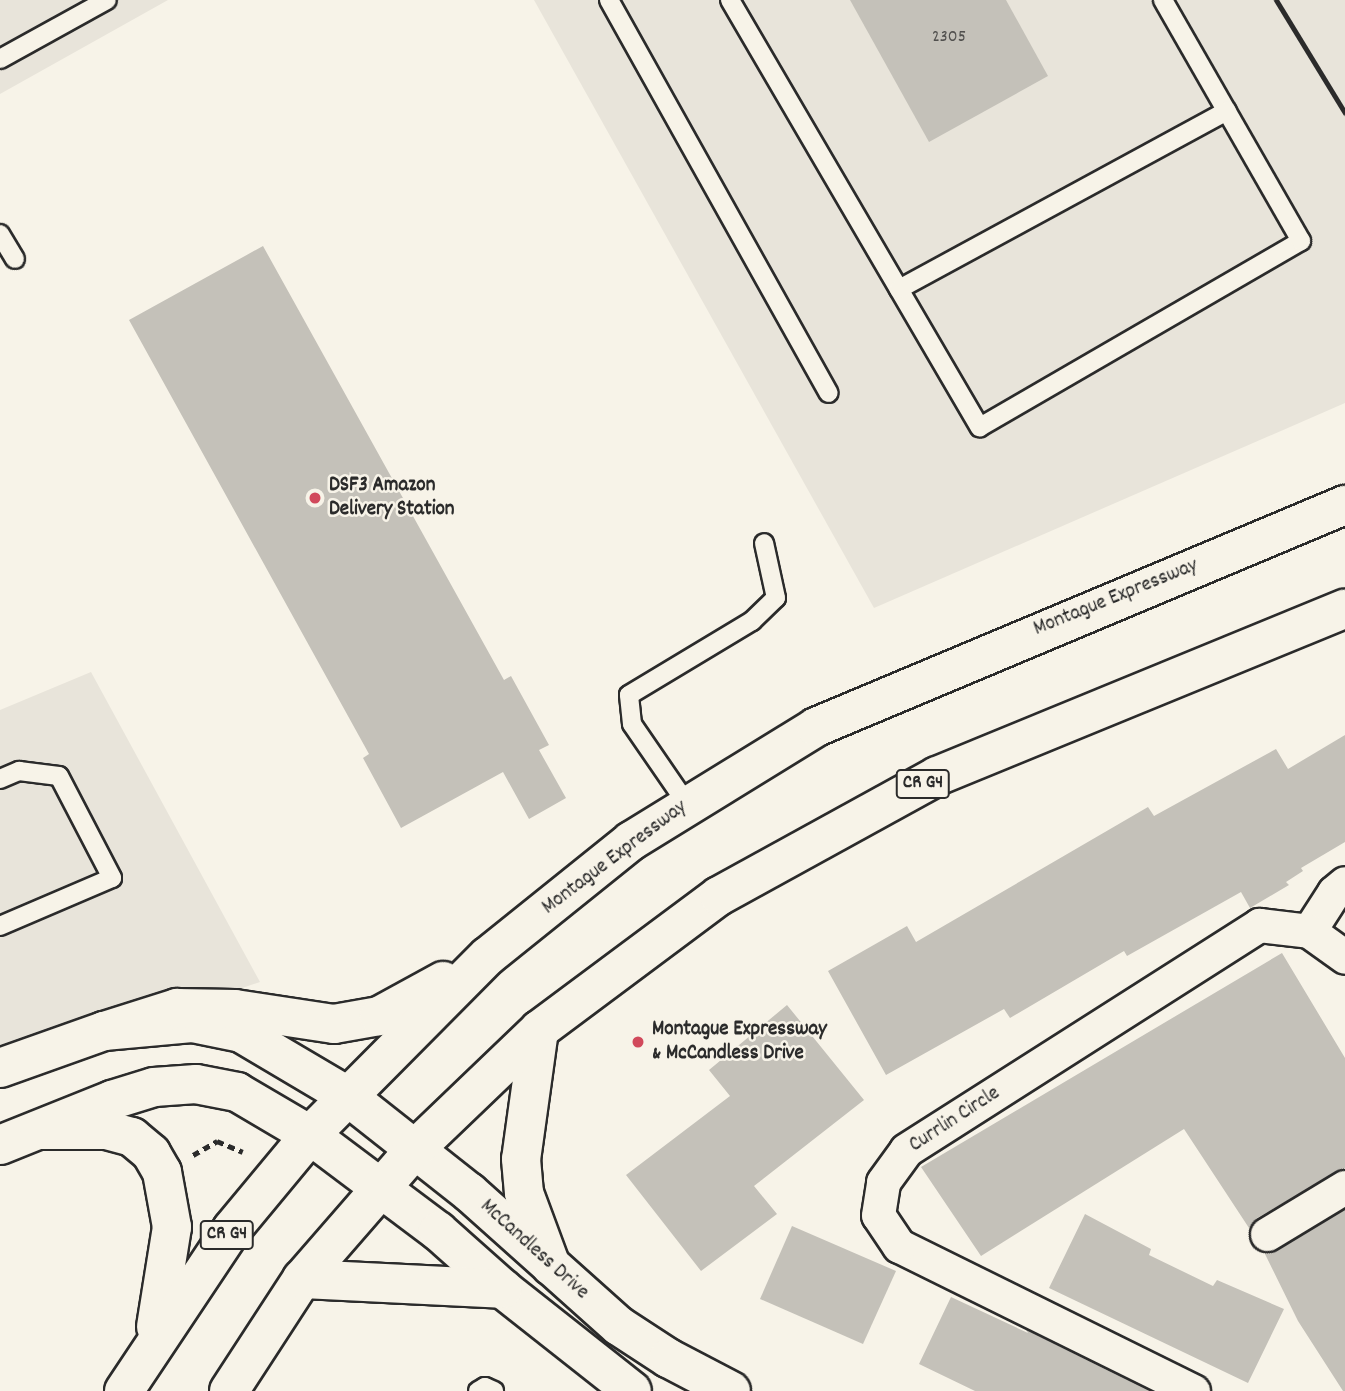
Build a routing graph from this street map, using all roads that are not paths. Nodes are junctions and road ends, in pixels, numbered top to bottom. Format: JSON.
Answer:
{"nodes":[{"id":1,"x":107,"y":0,"type":"edge"},
{"id":2,"x":609,"y":0,"type":"edge"},
{"id":3,"x":730,"y":0,"type":"edge"},
{"id":4,"x":1163,"y":0,"type":"edge"},
{"id":5,"x":0,"y":59,"type":"edge"},
{"id":6,"x":1227,"y":111,"type":"junction"},
{"id":7,"x":0,"y":234,"type":"edge"},
{"id":8,"x":15,"y":259,"type":"dead end"},
{"id":9,"x":900,"y":289,"type":"junction"},
{"id":10,"x":829,"y":393,"type":"dead end"},
{"id":11,"x":1345,"y":505,"type":"edge"},
{"id":12,"x":764,"y":543,"type":"dead end"},
{"id":13,"x":1345,"y":610,"type":"edge"},
{"id":14,"x":0,"y":779,"type":"edge"},
{"id":15,"x":687,"y":804,"type":"junction"},
{"id":16,"x":1345,"y":883,"type":"edge"},
{"id":17,"x":0,"y":926,"type":"edge"},
{"id":18,"x":1308,"y":931,"type":"junction"},
{"id":19,"x":488,"y":956,"type":"junction"},
{"id":20,"x":1345,"y":957,"type":"edge"},
{"id":21,"x":539,"y":1030,"type":"junction"},
{"id":22,"x":104,"y":1031,"type":"junction"},
{"id":23,"x":0,"y":1068,"type":"edge"},
{"id":24,"x":346,"y":1096,"type":"junction"},
{"id":25,"x":39,"y":1130,"type":"junction"},
{"id":26,"x":310,"y":1135,"type":"junction"},
{"id":27,"x":0,"y":1145,"type":"edge"},
{"id":28,"x":415,"y":1149,"type":"junction"},
{"id":29,"x":380,"y":1186,"type":"junction"},
{"id":30,"x":1345,"y":1187,"type":"edge"},
{"id":31,"x":1267,"y":1234,"type":"dead end"},
{"id":32,"x":551,"y":1266,"type":"junction"},
{"id":33,"x":302,"y":1279,"type":"junction"},
{"id":34,"x":503,"y":1289,"type":"junction"},
{"id":35,"x":153,"y":1341,"type":"junction"},
{"id":36,"x":124,"y":1391,"type":"edge"},
{"id":37,"x":229,"y":1391,"type":"edge"},
{"id":38,"x":478,"y":1391,"type":"edge"},
{"id":39,"x":494,"y":1391,"type":"edge"},
{"id":40,"x":632,"y":1391,"type":"edge"},
{"id":41,"x":731,"y":1391,"type":"edge"},
{"id":42,"x":1193,"y":1391,"type":"edge"}],
"edges":[{"from":1,"to":5,"type":"lane"},
{"from":2,"to":10,"type":"lane"},
{"from":3,"to":9,"type":"lane"},
{"from":4,"to":6,"type":"lane"},
{"from":6,"to":9,"type":"lane"},
{"from":6,"to":9,"type":"lane"},
{"from":7,"to":8,"type":"lane"},
{"from":11,"to":15,"type":"main road","name":"Montague Expressway","number":"CR G4"},
{"from":12,"to":15,"type":"lane"},
{"from":13,"to":21,"type":"main road","number":"CR G4"},
{"from":14,"to":17,"type":"lane"},
{"from":15,"to":19,"type":"main road","name":"Montague Expressway","number":"CR G4"},
{"from":16,"to":18,"type":"street"},
{"from":18,"to":20,"type":"street"},
{"from":18,"to":42,"type":"street","name":"Currlin Circle"},
{"from":19,"to":22,"type":"main road"},
{"from":19,"to":24,"type":"main road","name":"Montague Expressway","number":"CR G4"},
{"from":21,"to":28,"type":"main road","number":"CR G4"},
{"from":21,"to":32,"type":"main road"},
{"from":22,"to":23,"type":"main road"},
{"from":22,"to":24,"type":"main road","name":"McCandless Drive"},
{"from":24,"to":26,"type":"main road","name":"Montague Expressway","number":"CR G4"},
{"from":24,"to":28,"type":"main road","name":"McCandless Drive"},
{"from":25,"to":26,"type":"main road"},
{"from":25,"to":27,"type":"main road"},
{"from":25,"to":35,"type":"main road"},
{"from":26,"to":29,"type":"main road"},
{"from":26,"to":35,"type":"main road","name":"Montague Expressway","number":"CR G4"},
{"from":28,"to":29,"type":"main road","number":"CR G4"},
{"from":28,"to":32,"type":"main road","name":"McCandless Drive"},
{"from":29,"to":33,"type":"main road","number":"CR G4"},
{"from":29,"to":34,"type":"main road"},
{"from":30,"to":31,"type":"street"},
{"from":32,"to":41,"type":"main road","name":"McCandless Drive"},
{"from":33,"to":34,"type":"main road"},
{"from":33,"to":37,"type":"main road","number":"CR G4"},
{"from":34,"to":40,"type":"main road"},
{"from":35,"to":36,"type":"main road","name":"Montague Expressway","number":"CR G4"},
{"from":38,"to":39,"type":"lane"}]}
